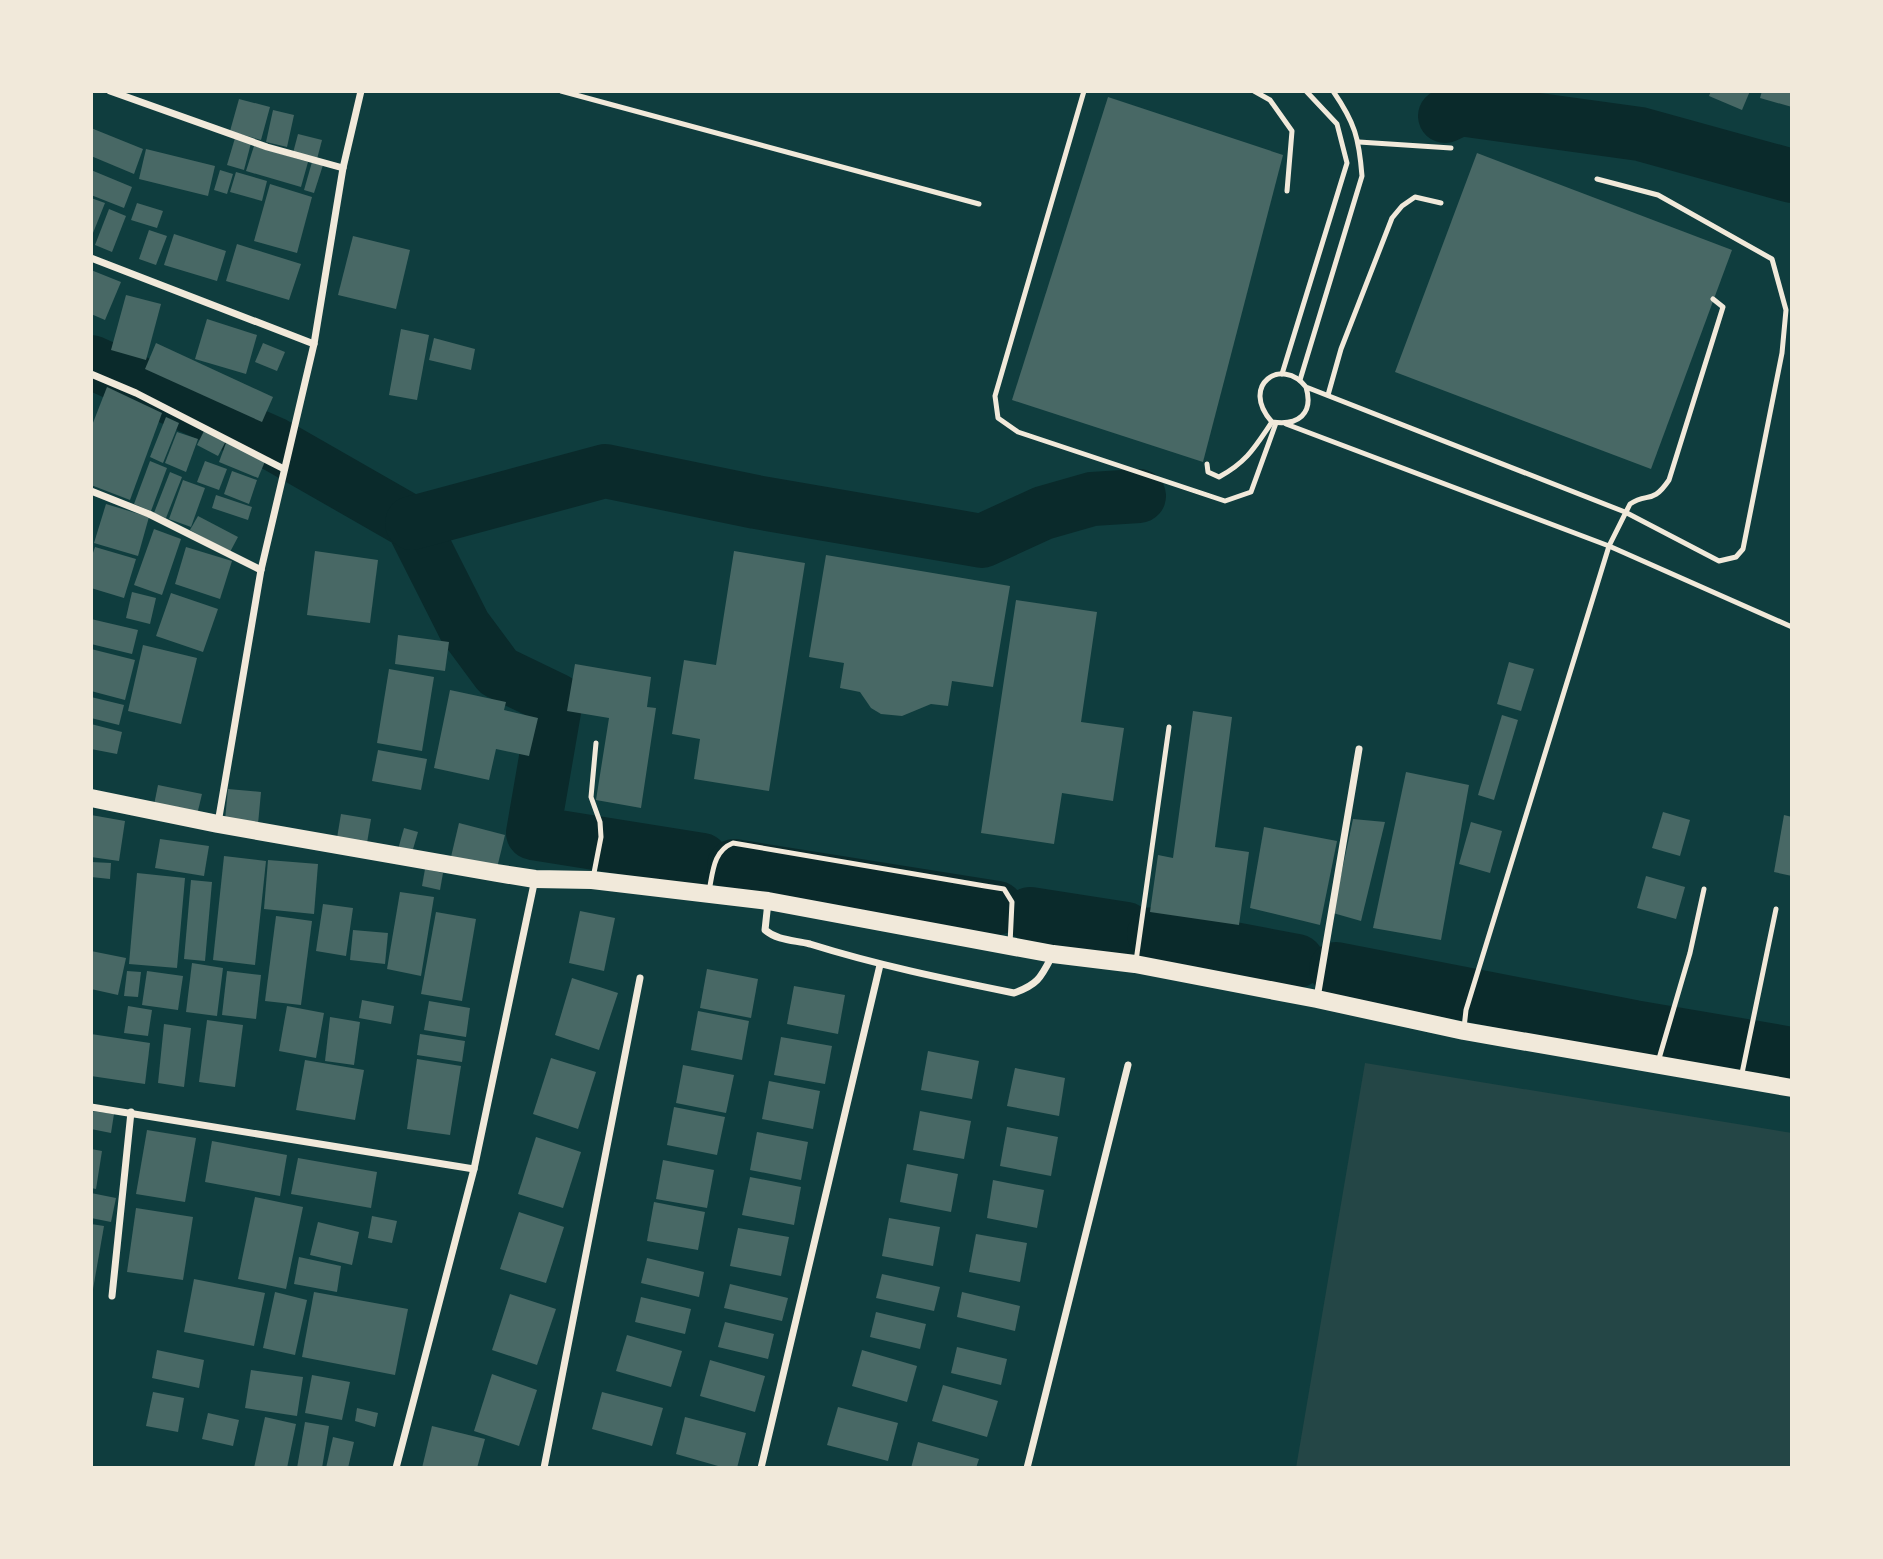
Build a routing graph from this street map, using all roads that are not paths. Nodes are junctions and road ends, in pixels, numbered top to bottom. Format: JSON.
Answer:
{"nodes":[{"id":1,"x":110,"y":91,"type":"edge"},
{"id":2,"x":361,"y":91,"type":"edge"},
{"id":3,"x":561,"y":91,"type":"edge"},
{"id":4,"x":1084,"y":91,"type":"edge"},
{"id":5,"x":1254,"y":91,"type":"edge"},
{"id":6,"x":1306,"y":91,"type":"edge"},
{"id":7,"x":1333,"y":91,"type":"edge"},
{"id":8,"x":1351,"y":121,"type":"junction"},
{"id":9,"x":1337,"y":124,"type":"junction"},
{"id":10,"x":1359,"y":142,"type":"junction"},
{"id":11,"x":1451,"y":148,"type":"dead end"},
{"id":12,"x":343,"y":168,"type":"junction"},
{"id":13,"x":1597,"y":178,"type":"dead end"},
{"id":14,"x":1287,"y":191,"type":"dead end"},
{"id":15,"x":1441,"y":203,"type":"dead end"},
{"id":16,"x":979,"y":204,"type":"dead end"},
{"id":17,"x":91,"y":258,"type":"edge"},
{"id":18,"x":1713,"y":299,"type":"dead end"},
{"id":19,"x":314,"y":344,"type":"junction"},
{"id":20,"x":91,"y":374,"type":"edge"},
{"id":21,"x":1282,"y":374,"type":"junction"},
{"id":22,"x":1300,"y":380,"type":"junction"},
{"id":23,"x":1306,"y":387,"type":"junction"},
{"id":24,"x":1328,"y":395,"type":"junction"},
{"id":25,"x":1274,"y":423,"type":"junction"},
{"id":26,"x":1286,"y":424,"type":"junction"},
{"id":27,"x":1208,"y":464,"type":"dead end"},
{"id":28,"x":284,"y":467,"type":"junction"},
{"id":29,"x":91,"y":491,"type":"edge"},
{"id":30,"x":1625,"y":512,"type":"junction"},
{"id":31,"x":1609,"y":546,"type":"junction"},
{"id":32,"x":261,"y":570,"type":"junction"},
{"id":33,"x":1792,"y":627,"type":"edge"},
{"id":34,"x":1169,"y":727,"type":"dead end"},
{"id":35,"x":596,"y":743,"type":"dead end"},
{"id":36,"x":1359,"y":749,"type":"dead end"},
{"id":37,"x":91,"y":798,"type":"edge"},
{"id":38,"x":218,"y":824,"type":"junction"},
{"id":39,"x":535,"y":879,"type":"junction"},
{"id":40,"x":592,"y":880,"type":"junction"},
{"id":41,"x":1704,"y":889,"type":"dead end"},
{"id":42,"x":708,"y":894,"type":"junction"},
{"id":43,"x":768,"y":901,"type":"junction"},
{"id":44,"x":1776,"y":909,"type":"dead end"},
{"id":45,"x":1010,"y":946,"type":"junction"},
{"id":46,"x":1053,"y":954,"type":"junction"},
{"id":47,"x":1135,"y":964,"type":"junction"},
{"id":48,"x":880,"y":965,"type":"junction"},
{"id":49,"x":640,"y":978,"type":"dead end"},
{"id":50,"x":1317,"y":999,"type":"junction"},
{"id":51,"x":1464,"y":1031,"type":"junction"},
{"id":52,"x":1657,"y":1064,"type":"junction"},
{"id":53,"x":1128,"y":1065,"type":"dead end"},
{"id":54,"x":1742,"y":1072,"type":"junction"},
{"id":55,"x":1792,"y":1088,"type":"edge"},
{"id":56,"x":91,"y":1107,"type":"edge"},
{"id":57,"x":131,"y":1112,"type":"junction"},
{"id":58,"x":474,"y":1170,"type":"junction"},
{"id":59,"x":112,"y":1296,"type":"dead end"},
{"id":60,"x":396,"y":1468,"type":"edge"},
{"id":61,"x":545,"y":1468,"type":"edge"},
{"id":62,"x":761,"y":1468,"type":"edge"},
{"id":63,"x":1027,"y":1468,"type":"edge"}],
"edges":[{"from":1,"to":12,"type":"street"},
{"from":2,"to":12,"type":"street"},
{"from":3,"to":16,"type":"lane"},
{"from":4,"to":25,"type":"lane"},
{"from":5,"to":14,"type":"lane"},
{"from":6,"to":9,"type":"lane"},
{"from":7,"to":8,"type":"lane"},
{"from":8,"to":9,"type":"lane"},
{"from":8,"to":10,"type":"lane"},
{"from":9,"to":21,"type":"lane"},
{"from":10,"to":11,"type":"lane"},
{"from":10,"to":22,"type":"lane"},
{"from":12,"to":19,"type":"street"},
{"from":13,"to":30,"type":"lane"},
{"from":15,"to":24,"type":"lane"},
{"from":17,"to":19,"type":"street"},
{"from":18,"to":30,"type":"lane"},
{"from":19,"to":28,"type":"street"},
{"from":20,"to":28,"type":"street"},
{"from":21,"to":22,"type":"lane"},
{"from":21,"to":25,"type":"lane"},
{"from":22,"to":23,"type":"lane"},
{"from":23,"to":24,"type":"lane"},
{"from":23,"to":26,"type":"lane"},
{"from":24,"to":30,"type":"lane"},
{"from":25,"to":26,"type":"lane"},
{"from":25,"to":27,"type":"lane"},
{"from":26,"to":31,"type":"lane"},
{"from":28,"to":32,"type":"street"},
{"from":29,"to":32,"type":"street"},
{"from":30,"to":31,"type":"lane"},
{"from":31,"to":33,"type":"lane"},
{"from":31,"to":51,"type":"lane"},
{"from":32,"to":38,"type":"street"},
{"from":34,"to":47,"type":"lane"},
{"from":35,"to":40,"type":"lane"},
{"from":36,"to":50,"type":"street"},
{"from":37,"to":38,"type":"main road"},
{"from":38,"to":39,"type":"main road"},
{"from":39,"to":40,"type":"main road"},
{"from":39,"to":58,"type":"street"},
{"from":40,"to":42,"type":"main road"},
{"from":41,"to":52,"type":"lane"},
{"from":42,"to":43,"type":"main road"},
{"from":42,"to":45,"type":"lane"},
{"from":43,"to":45,"type":"main road"},
{"from":43,"to":48,"type":"street"},
{"from":44,"to":54,"type":"lane"},
{"from":45,"to":46,"type":"main road"},
{"from":46,"to":47,"type":"main road"},
{"from":46,"to":48,"type":"street"},
{"from":47,"to":50,"type":"main road"},
{"from":48,"to":62,"type":"street"},
{"from":49,"to":61,"type":"street"},
{"from":50,"to":51,"type":"main road"},
{"from":51,"to":52,"type":"main road"},
{"from":52,"to":54,"type":"main road"},
{"from":53,"to":63,"type":"street"},
{"from":54,"to":55,"type":"main road"},
{"from":56,"to":57,"type":"street"},
{"from":57,"to":58,"type":"street"},
{"from":57,"to":59,"type":"street"},
{"from":58,"to":60,"type":"street"}]}
